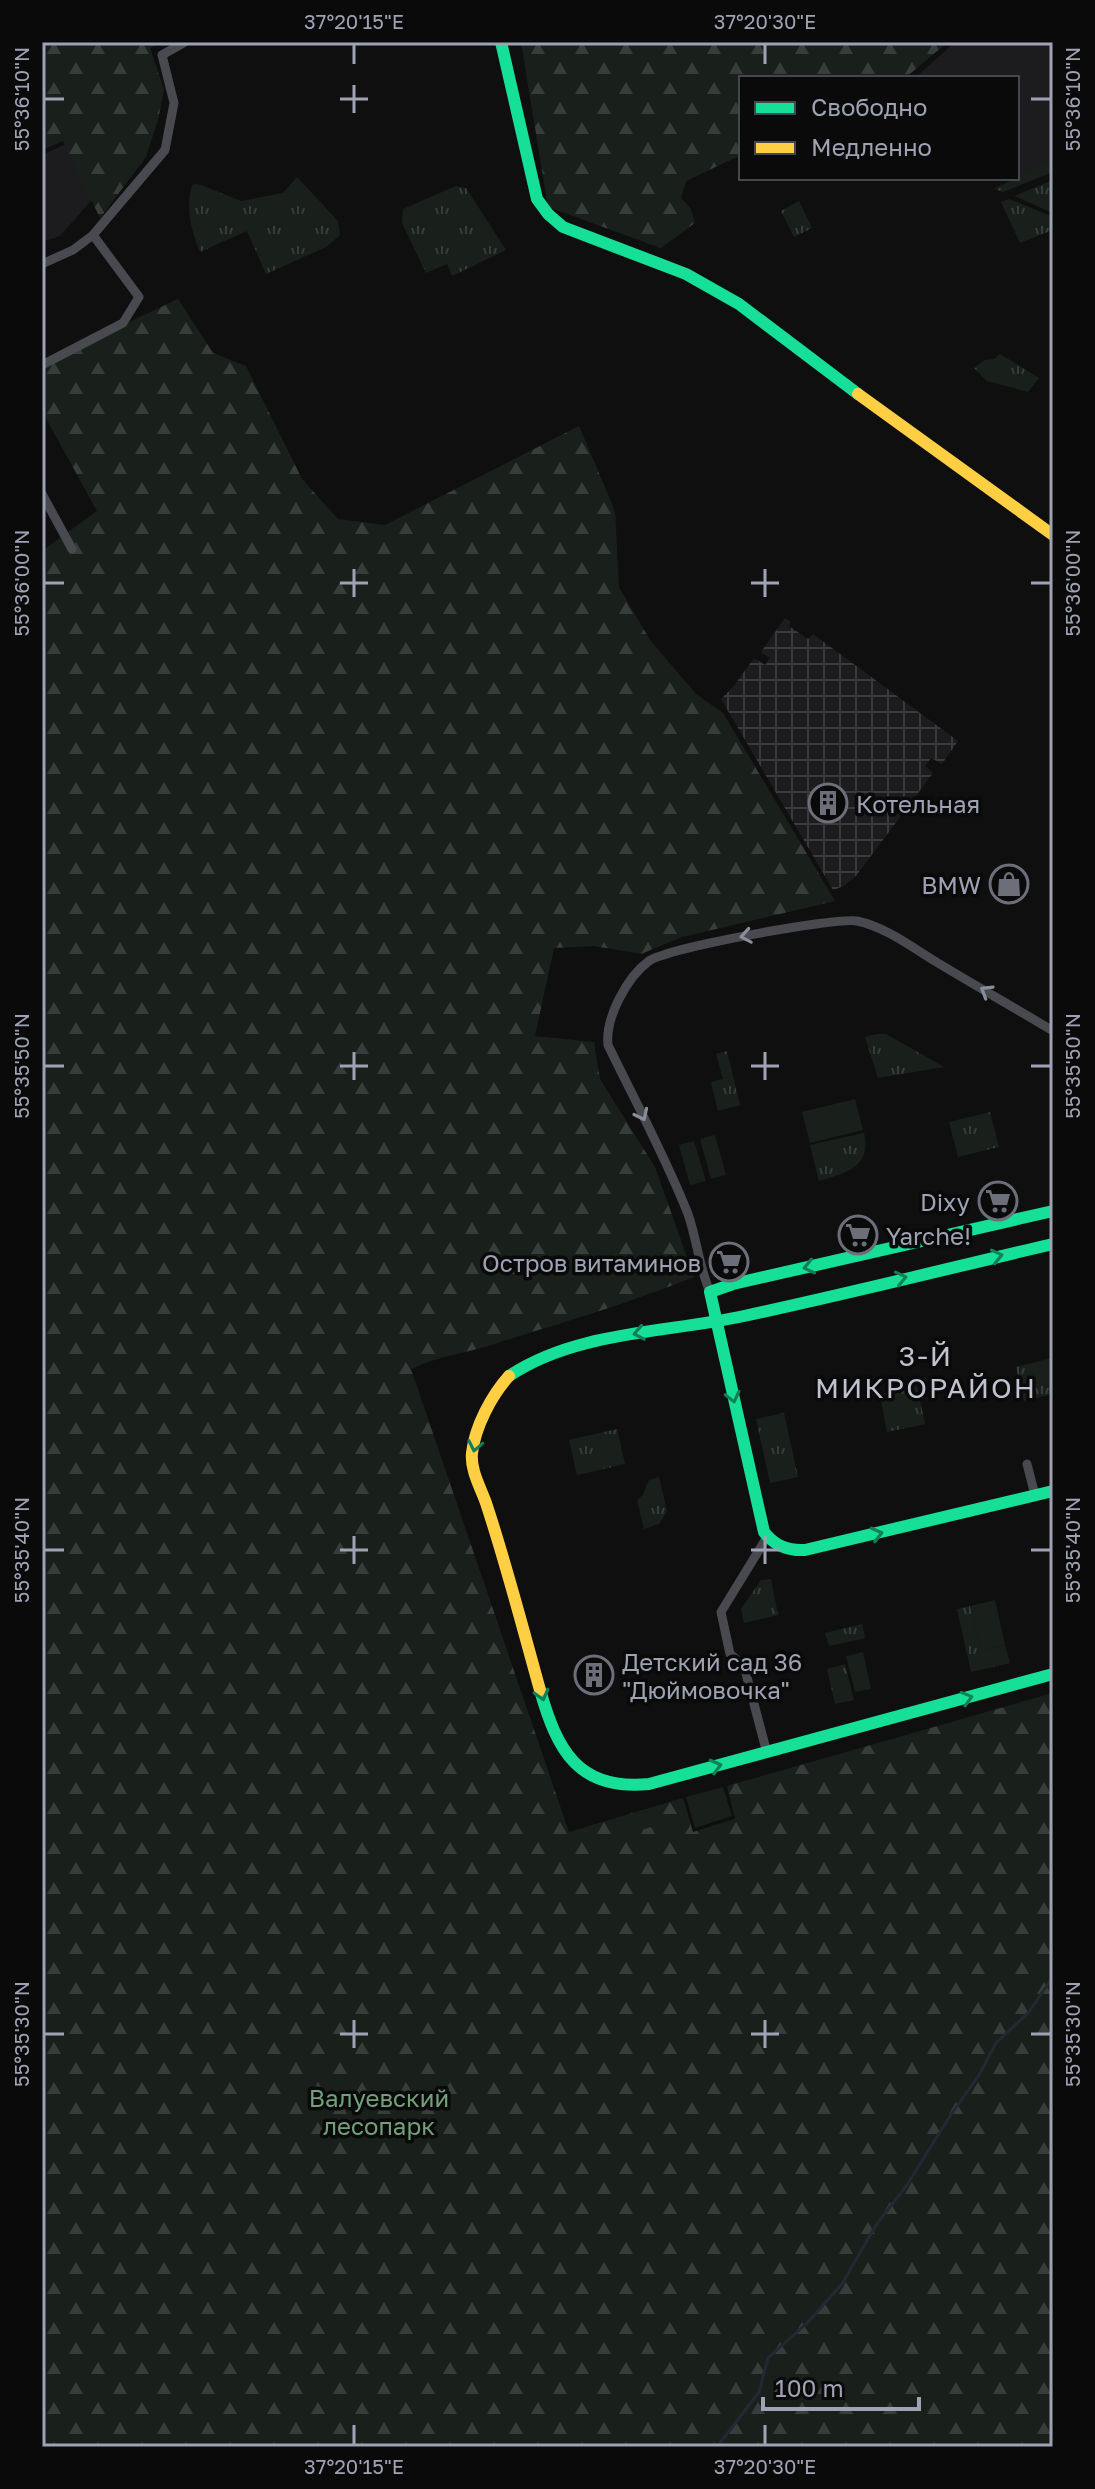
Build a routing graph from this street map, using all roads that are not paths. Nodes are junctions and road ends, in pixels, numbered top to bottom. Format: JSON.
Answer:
{"nodes":[{"id":1,"x":185,"y":42,"type":"edge"},
{"id":2,"x":501,"y":42,"type":"edge"},
{"id":3,"x":93,"y":235,"type":"junction"},
{"id":4,"x":42,"y":264,"type":"edge"},
{"id":5,"x":42,"y":365,"type":"edge"},
{"id":6,"x":42,"y":494,"type":"edge"},
{"id":7,"x":1053,"y":535,"type":"edge"},
{"id":8,"x":72,"y":549,"type":"dead end"},
{"id":9,"x":1053,"y":1031,"type":"edge"},
{"id":10,"x":1053,"y":1211,"type":"edge"},
{"id":11,"x":1053,"y":1244,"type":"edge"},
{"id":12,"x":710,"y":1292,"type":"junction"},
{"id":13,"x":716,"y":1321,"type":"junction"},
{"id":14,"x":1027,"y":1464,"type":"dead end"},
{"id":15,"x":1053,"y":1491,"type":"edge"},
{"id":16,"x":1035,"y":1495,"type":"junction"},
{"id":17,"x":767,"y":1537,"type":"junction"},
{"id":18,"x":1053,"y":1674,"type":"edge"},
{"id":19,"x":767,"y":1753,"type":"junction"}],
"edges":[{"from":1,"to":3,"type":"street"},
{"from":2,"to":7,"type":"street"},
{"from":3,"to":4,"type":"street"},
{"from":3,"to":5,"type":"street"},
{"from":6,"to":8,"type":"street"},
{"from":9,"to":12,"type":"street","one_way":true},
{"from":10,"to":12,"type":"street","one_way":true},
{"from":13,"to":11,"type":"street","one_way":true},
{"from":12,"to":13,"type":"street"},
{"from":13,"to":17,"type":"street","one_way":true},
{"from":13,"to":19,"type":"street","one_way":true},
{"from":14,"to":16,"type":"street"},
{"from":15,"to":16,"type":"street"},
{"from":17,"to":16,"type":"street","one_way":true},
{"from":17,"to":19,"type":"street"},
{"from":19,"to":18,"type":"street","one_way":true}]}
